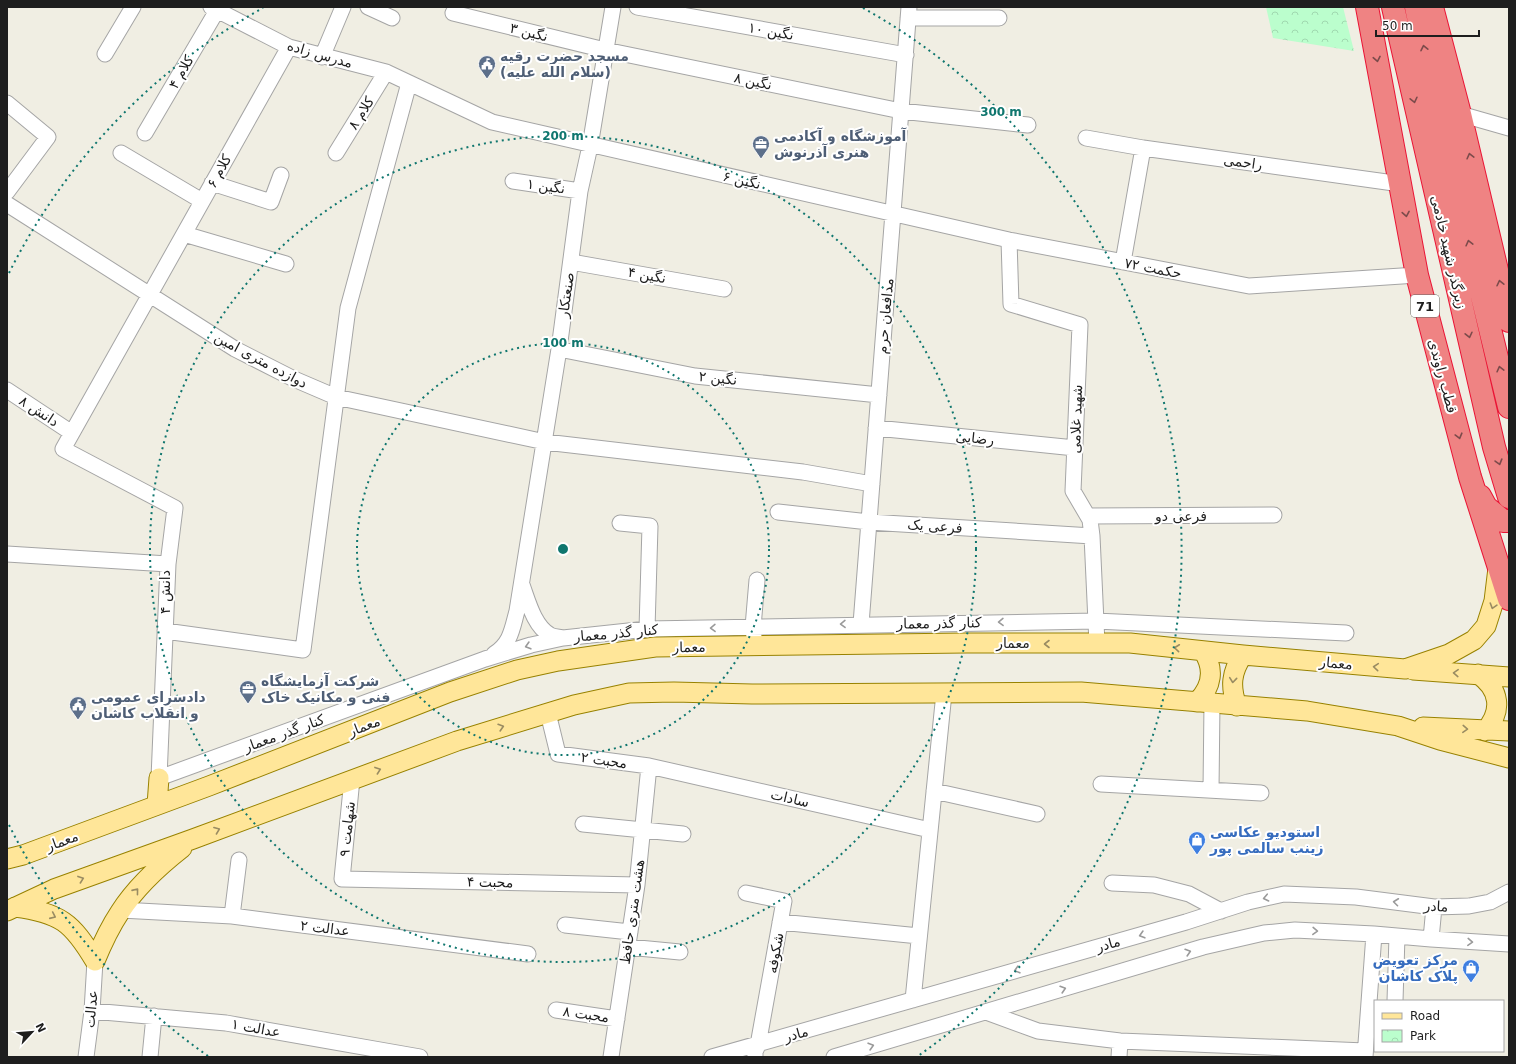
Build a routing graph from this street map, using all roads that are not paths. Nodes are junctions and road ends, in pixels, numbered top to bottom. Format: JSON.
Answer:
{"nodes":[{"id":1,"x":134,"y":7,"type":"edge"},
{"id":2,"x":343,"y":7,"type":"edge"},
{"id":3,"x":368,"y":7,"type":"edge"},
{"id":4,"x":613,"y":7,"type":"edge"},
{"id":5,"x":637,"y":7,"type":"edge"},
{"id":6,"x":1367,"y":7,"type":"edge"},
{"id":7,"x":1393,"y":7,"type":"edge"},
{"id":8,"x":1416,"y":7,"type":"edge"},
{"id":9,"x":1432,"y":7,"type":"edge"},
{"id":10,"x":216,"y":8,"type":"edge"},
{"id":11,"x":909,"y":12,"type":"edge"},
{"id":12,"x":453,"y":13,"type":"dead end"},
{"id":13,"x":392,"y":18,"type":"dead end"},
{"id":14,"x":999,"y":18,"type":"dead end"},
{"id":15,"x":289,"y":47,"type":"junction"},
{"id":16,"x":605,"y":50,"type":"junction"},
{"id":17,"x":105,"y":54,"type":"dead end"},
{"id":18,"x":906,"y":55,"type":"junction"},
{"id":19,"x":322,"y":57,"type":"junction"},
{"id":20,"x":386,"y":72,"type":"junction"},
{"id":21,"x":409,"y":83,"type":"junction"},
{"id":22,"x":7,"y":103,"type":"edge"},
{"id":23,"x":901,"y":111,"type":"junction"},
{"id":24,"x":1460,"y":114,"type":"junction"},
{"id":25,"x":1028,"y":125,"type":"dead end"},
{"id":26,"x":1509,"y":128,"type":"edge"},
{"id":27,"x":145,"y":133,"type":"dead end"},
{"id":28,"x":1086,"y":138,"type":"dead end"},
{"id":29,"x":590,"y":146,"type":"junction"},
{"id":30,"x":1143,"y":148,"type":"junction"},
{"id":31,"x":121,"y":152,"type":"dead end"},
{"id":32,"x":336,"y":154,"type":"dead end"},
{"id":33,"x":281,"y":176,"type":"dead end"},
{"id":34,"x":512,"y":181,"type":"dead end"},
{"id":35,"x":212,"y":183,"type":"junction"},
{"id":36,"x":1401,"y":184,"type":"junction"},
{"id":37,"x":580,"y":191,"type":"junction"},
{"id":38,"x":7,"y":192,"type":"edge"},
{"id":39,"x":202,"y":201,"type":"junction"},
{"id":40,"x":7,"y":204,"type":"edge"},
{"id":41,"x":894,"y":214,"type":"junction"},
{"id":42,"x":184,"y":234,"type":"junction"},
{"id":43,"x":1009,"y":240,"type":"junction"},
{"id":44,"x":571,"y":262,"type":"junction"},
{"id":45,"x":1123,"y":262,"type":"junction"},
{"id":46,"x":286,"y":264,"type":"dead end"},
{"id":47,"x":1417,"y":275,"type":"junction"},
{"id":48,"x":724,"y":289,"type":"dead end"},
{"id":49,"x":149,"y":295,"type":"junction"},
{"id":50,"x":1509,"y":321,"type":"edge"},
{"id":51,"x":559,"y":349,"type":"junction"},
{"id":52,"x":7,"y":390,"type":"edge"},
{"id":53,"x":879,"y":395,"type":"junction"},
{"id":54,"x":336,"y":397,"type":"junction"},
{"id":55,"x":1509,"y":407,"type":"edge"},
{"id":56,"x":876,"y":428,"type":"junction"},
{"id":57,"x":72,"y":432,"type":"junction"},
{"id":58,"x":545,"y":442,"type":"junction"},
{"id":59,"x":1075,"y":448,"type":"junction"},
{"id":60,"x":1470,"y":477,"type":"junction"},
{"id":61,"x":872,"y":484,"type":"junction"},
{"id":62,"x":1509,"y":497,"type":"edge"},
{"id":63,"x":778,"y":512,"type":"dead end"},
{"id":64,"x":1274,"y":515,"type":"dead end"},
{"id":65,"x":1088,"y":516,"type":"junction"},
{"id":66,"x":1509,"y":521,"type":"edge"},
{"id":67,"x":869,"y":522,"type":"junction"},
{"id":68,"x":620,"y":523,"type":"dead end"},
{"id":69,"x":1092,"y":536,"type":"junction"},
{"id":70,"x":7,"y":554,"type":"edge"},
{"id":71,"x":168,"y":564,"type":"junction"},
{"id":72,"x":1498,"y":568,"type":"junction"},
{"id":73,"x":757,"y":580,"type":"dead end"},
{"id":74,"x":522,"y":584,"type":"junction"},
{"id":75,"x":1509,"y":599,"type":"edge"},
{"id":76,"x":1096,"y":621,"type":"junction"},
{"id":77,"x":861,"y":624,"type":"junction"},
{"id":78,"x":754,"y":627,"type":"junction"},
{"id":79,"x":647,"y":629,"type":"junction"},
{"id":80,"x":165,"y":631,"type":"junction"},
{"id":81,"x":1346,"y":633,"type":"dead end"},
{"id":82,"x":563,"y":638,"type":"junction"},
{"id":83,"x":1097,"y":644,"type":"junction"},
{"id":84,"x":755,"y":646,"type":"junction"},
{"id":85,"x":1203,"y":651,"type":"junction"},
{"id":86,"x":1243,"y":655,"type":"junction"},
{"id":87,"x":485,"y":659,"type":"junction"},
{"id":88,"x":1405,"y":670,"type":"junction"},
{"id":89,"x":1478,"y":674,"type":"junction"},
{"id":90,"x":1509,"y":677,"type":"edge"},
{"id":91,"x":944,"y":693,"type":"junction"},
{"id":92,"x":1205,"y":702,"type":"junction"},
{"id":93,"x":1237,"y":706,"type":"junction"},
{"id":94,"x":548,"y":713,"type":"junction"},
{"id":95,"x":1398,"y":726,"type":"junction"},
{"id":96,"x":1485,"y":730,"type":"junction"},
{"id":97,"x":1509,"y":731,"type":"edge"},
{"id":98,"x":1509,"y":758,"type":"edge"},
{"id":99,"x":649,"y":766,"type":"junction"},
{"id":100,"x":159,"y":778,"type":"junction"},
{"id":101,"x":352,"y":779,"type":"junction"},
{"id":102,"x":1101,"y":784,"type":"dead end"},
{"id":103,"x":1211,"y":790,"type":"junction"},
{"id":104,"x":934,"y":791,"type":"junction"},
{"id":105,"x":1261,"y":793,"type":"dead end"},
{"id":106,"x":157,"y":805,"type":"junction"},
{"id":107,"x":1037,"y":814,"type":"dead end"},
{"id":108,"x":583,"y":824,"type":"dead end"},
{"id":109,"x":643,"y":829,"type":"junction"},
{"id":110,"x":930,"y":830,"type":"junction"},
{"id":111,"x":683,"y":834,"type":"dead end"},
{"id":112,"x":193,"y":839,"type":"junction"},
{"id":113,"x":7,"y":859,"type":"edge"},
{"id":114,"x":239,"y":860,"type":"dead end"},
{"id":115,"x":342,"y":879,"type":"joint"},
{"id":116,"x":1112,"y":883,"type":"dead end"},
{"id":117,"x":637,"y":885,"type":"junction"},
{"id":118,"x":1509,"y":892,"type":"edge"},
{"id":119,"x":746,"y":893,"type":"dead end"},
{"id":120,"x":10,"y":905,"type":"edge"},
{"id":121,"x":1434,"y":907,"type":"junction"},
{"id":122,"x":121,"y":910,"type":"junction"},
{"id":123,"x":1221,"y":911,"type":"junction"},
{"id":124,"x":232,"y":916,"type":"junction"},
{"id":125,"x":780,"y":922,"type":"junction"},
{"id":126,"x":565,"y":925,"type":"dead end"},
{"id":127,"x":1374,"y":934,"type":"junction"},
{"id":128,"x":919,"y":936,"type":"junction"},
{"id":129,"x":1397,"y":936,"type":"junction"},
{"id":130,"x":1431,"y":939,"type":"junction"},
{"id":131,"x":629,"y":940,"type":"junction"},
{"id":132,"x":1509,"y":944,"type":"edge"},
{"id":133,"x":680,"y":952,"type":"dead end"},
{"id":134,"x":528,"y":954,"type":"dead end"},
{"id":135,"x":95,"y":960,"type":"junction"},
{"id":136,"x":912,"y":1000,"type":"junction"},
{"id":137,"x":1395,"y":1000,"type":"edge"},
{"id":138,"x":556,"y":1010,"type":"dead end"},
{"id":139,"x":92,"y":1011,"type":"junction"},
{"id":140,"x":986,"y":1012,"type":"junction"},
{"id":141,"x":154,"y":1016,"type":"junction"},
{"id":142,"x":617,"y":1019,"type":"junction"},
{"id":143,"x":1120,"y":1041,"type":"junction"},
{"id":144,"x":756,"y":1051,"type":"edge"},
{"id":145,"x":1365,"y":1054,"type":"edge"},
{"id":146,"x":719,"y":1056,"type":"edge"},
{"id":147,"x":86,"y":1057,"type":"edge"},
{"id":148,"x":150,"y":1057,"type":"edge"},
{"id":149,"x":420,"y":1057,"type":"edge"},
{"id":150,"x":611,"y":1057,"type":"edge"},
{"id":151,"x":834,"y":1057,"type":"edge"},
{"id":152,"x":1119,"y":1057,"type":"edge"}],
"edges":[{"from":1,"to":17,"type":"street"},
{"from":2,"to":19,"type":"street"},
{"from":3,"to":13,"type":"street"},
{"from":4,"to":16,"type":"street","name":"صنعتکار"},
{"from":5,"to":18,"type":"street","name":"نگین ۱۰"},
{"from":6,"to":36,"type":"highway","name":"قطب راوندی","number":"71","one_way":true},
{"from":7,"to":62,"type":"highway","name":"زیرگذر شهید خادمی","one_way":true},
{"from":55,"to":8,"type":"highway","name":"زیرگذر شهید خادمی","one_way":true},
{"from":9,"to":24,"type":"highway"},
{"from":10,"to":15,"type":"street","name":"مدرس زاده"},
{"from":10,"to":27,"type":"street","name":"کلام ۴"},
{"from":11,"to":14,"type":"street"},
{"from":11,"to":18,"type":"street","name":"مدافعان حرم"},
{"from":12,"to":16,"type":"street","name":"نگین ۳"},
{"from":15,"to":19,"type":"street","name":"مدرس زاده"},
{"from":15,"to":35,"type":"street","name":"کلام ۶"},
{"from":16,"to":23,"type":"street","name":"نگین ۸"},
{"from":16,"to":29,"type":"street","name":"صنعتکار"},
{"from":18,"to":23,"type":"street","name":"مدافعان حرم"},
{"from":19,"to":20,"type":"street","name":"مدرس زاده"},
{"from":20,"to":21,"type":"street","name":"مدرس زاده"},
{"from":20,"to":32,"type":"street","name":"کلام ۸"},
{"from":21,"to":29,"type":"street","name":"نگین ۶"},
{"from":21,"to":54,"type":"street"},
{"from":22,"to":38,"type":"street"},
{"from":23,"to":25,"type":"street","name":"نگین ۸"},
{"from":23,"to":41,"type":"street","name":"مدافعان حرم"},
{"from":24,"to":26,"type":"street"},
{"from":50,"to":24,"type":"highway","one_way":true},
{"from":28,"to":30,"type":"street","name":"راحمی"},
{"from":29,"to":37,"type":"street","name":"صنعتکار"},
{"from":29,"to":41,"type":"street","name":"نگین ۶"},
{"from":30,"to":36,"type":"street","name":"راحمی"},
{"from":30,"to":45,"type":"street"},
{"from":31,"to":39,"type":"street"},
{"from":33,"to":35,"type":"street"},
{"from":34,"to":37,"type":"street","name":"نگین ۱"},
{"from":35,"to":39,"type":"street","name":"کلام ۶"},
{"from":36,"to":47,"type":"highway","name":"قطب راوندی","number":"71","one_way":true},
{"from":37,"to":44,"type":"street","name":"صنعتکار"},
{"from":39,"to":42,"type":"street","name":"کلام ۶"},
{"from":40,"to":49,"type":"street","name":"دوازده متری امین"},
{"from":41,"to":43,"type":"street","name":"حکمت ۷۲"},
{"from":41,"to":53,"type":"street","name":"مدافعان حرم"},
{"from":42,"to":46,"type":"street"},
{"from":42,"to":49,"type":"street","name":"کلام ۶"},
{"from":43,"to":45,"type":"street","name":"حکمت ۷۲"},
{"from":43,"to":59,"type":"street","name":"شهید غلامی"},
{"from":44,"to":48,"type":"street","name":"نگین ۴"},
{"from":44,"to":51,"type":"street","name":"صنعتکار"},
{"from":45,"to":47,"type":"street","name":"حکمت ۷۲"},
{"from":47,"to":60,"type":"highway","name":"قطب راوندی","number":"71","one_way":true},
{"from":49,"to":54,"type":"street","name":"دوازده متری امین"},
{"from":49,"to":57,"type":"street","name":"کلام ۶"},
{"from":51,"to":53,"type":"street","name":"نگین ۲"},
{"from":51,"to":58,"type":"street","name":"صنعتکار"},
{"from":52,"to":57,"type":"street","name":"دانش ۸"},
{"from":53,"to":56,"type":"street","name":"مدافعان حرم"},
{"from":54,"to":58,"type":"street","name":"دوازده متری امین"},
{"from":54,"to":80,"type":"street"},
{"from":56,"to":59,"type":"street","name":"رضایی"},
{"from":56,"to":61,"type":"street","name":"مدافعان حرم"},
{"from":57,"to":71,"type":"street","name":"کلام ۶"},
{"from":58,"to":61,"type":"street","name":"دوازده متری امین"},
{"from":58,"to":74,"type":"street","name":"صنعتکار"},
{"from":59,"to":65,"type":"street","name":"شهید غلامی"},
{"from":60,"to":66,"type":"highway"},
{"from":60,"to":72,"type":"highway","name":"قطب راوندی","number":"71"},
{"from":61,"to":67,"type":"street","name":"مدافعان حرم"},
{"from":63,"to":67,"type":"street","name":"فرعی یک"},
{"from":64,"to":65,"type":"street","name":"فرعی دو"},
{"from":65,"to":69,"type":"street","name":"شهید غلامی"},
{"from":67,"to":69,"type":"street","name":"فرعی یک"},
{"from":67,"to":77,"type":"street","name":"مدافعان حرم"},
{"from":68,"to":79,"type":"street"},
{"from":69,"to":76,"type":"street","name":"شهید غلامی"},
{"from":70,"to":71,"type":"street","name":"دانش ۴"},
{"from":71,"to":80,"type":"street","name":"دانش ۴"},
{"from":72,"to":75,"type":"highway","name":"قطب راوندی","number":"71"},
{"from":72,"to":88,"type":"main road","name":"معمار","one_way":true},
{"from":73,"to":78,"type":"street"},
{"from":74,"to":82,"type":"street"},
{"from":74,"to":87,"type":"street","name":"صنعتکار"},
{"from":76,"to":77,"type":"street","name":"کنار گذر معمار","one_way":true},
{"from":76,"to":81,"type":"street","name":"کنار گذر معمار"},
{"from":76,"to":83,"type":"street","name":"شهید غلامی"},
{"from":77,"to":78,"type":"street","name":"کنار گذر معمار","one_way":true},
{"from":78,"to":79,"type":"street","name":"کنار گذر معمار","one_way":true},
{"from":78,"to":84,"type":"street"},
{"from":79,"to":82,"type":"street","name":"کنار گذر معمار"},
{"from":80,"to":100,"type":"street","name":"دانش ۴"},
{"from":82,"to":87,"type":"street","name":"کنار گذر معمار","one_way":true},
{"from":83,"to":84,"type":"main road","name":"معمار","one_way":true},
{"from":85,"to":83,"type":"main road","name":"معمار","one_way":true},
{"from":84,"to":106,"type":"main road","name":"معمار"},
{"from":85,"to":86,"type":"main road","name":"معمار"},
{"from":85,"to":92,"type":"main road"},
{"from":88,"to":86,"type":"main road","name":"معمار","one_way":true},
{"from":86,"to":93,"type":"main road","one_way":true},
{"from":87,"to":100,"type":"street","name":"کنار گذر معمار"},
{"from":89,"to":88,"type":"main road","name":"معمار","one_way":true},
{"from":89,"to":90,"type":"main road","name":"معمار"},
{"from":89,"to":96,"type":"main road"},
{"from":91,"to":92,"type":"main road"},
{"from":91,"to":94,"type":"main road"},
{"from":91,"to":104,"type":"street"},
{"from":92,"to":93,"type":"main road"},
{"from":92,"to":103,"type":"street"},
{"from":93,"to":95,"type":"main road"},
{"from":94,"to":99,"type":"street","name":"محبت ۲"},
{"from":101,"to":94,"type":"main road","one_way":true},
{"from":95,"to":96,"type":"main road","one_way":true},
{"from":95,"to":98,"type":"main road"},
{"from":96,"to":97,"type":"main road"},
{"from":99,"to":109,"type":"street","name":"هشت متری حافظ"},
{"from":99,"to":110,"type":"street","name":"سادات"},
{"from":100,"to":106,"type":"main road"},
{"from":112,"to":101,"type":"main road","one_way":true},
{"from":101,"to":115,"type":"street","name":"شهامت ۹"},
{"from":102,"to":103,"type":"street"},
{"from":103,"to":105,"type":"street"},
{"from":104,"to":107,"type":"street"},
{"from":104,"to":110,"type":"street"},
{"from":106,"to":113,"type":"main road","name":"معمار"},
{"from":108,"to":109,"type":"street"},
{"from":109,"to":111,"type":"street"},
{"from":109,"to":117,"type":"street","name":"هشت متری حافظ"},
{"from":110,"to":128,"type":"street"},
{"from":120,"to":112,"type":"main road","one_way":true},
{"from":122,"to":112,"type":"main road","one_way":true},
{"from":114,"to":124,"type":"street"},
{"from":115,"to":117,"type":"street","name":"محبت ۴"},
{"from":116,"to":123,"type":"street"},
{"from":117,"to":131,"type":"street","name":"هشت متری حافظ"},
{"from":118,"to":121,"type":"street","name":"مادر"},
{"from":119,"to":125,"type":"street","name":"شکوفه"},
{"from":120,"to":135,"type":"main road","one_way":true},
{"from":121,"to":123,"type":"street","name":"مادر","one_way":true},
{"from":121,"to":130,"type":"street"},
{"from":122,"to":124,"type":"street","name":"عدالت ۲"},
{"from":122,"to":135,"type":"main road"},
{"from":123,"to":136,"type":"street","name":"مادر","one_way":true},
{"from":124,"to":134,"type":"street","name":"عدالت ۲"},
{"from":125,"to":128,"type":"street"},
{"from":125,"to":144,"type":"street","name":"شکوفه"},
{"from":126,"to":131,"type":"street"},
{"from":127,"to":129,"type":"street"},
{"from":140,"to":127,"type":"street","one_way":true},
{"from":127,"to":145,"type":"street"},
{"from":128,"to":136,"type":"street"},
{"from":129,"to":130,"type":"street"},
{"from":129,"to":137,"type":"street"},
{"from":130,"to":132,"type":"street","one_way":true},
{"from":131,"to":133,"type":"street"},
{"from":131,"to":142,"type":"street","name":"هشت متری حافظ"},
{"from":135,"to":139,"type":"street","name":"عدالت"},
{"from":136,"to":144,"type":"street","name":"مادر"},
{"from":138,"to":142,"type":"street","name":"محبت ۸"},
{"from":139,"to":141,"type":"street","name":"عدالت ۱"},
{"from":139,"to":147,"type":"street","name":"عدالت"},
{"from":140,"to":143,"type":"street"},
{"from":151,"to":140,"type":"street","one_way":true},
{"from":141,"to":148,"type":"street"},
{"from":141,"to":149,"type":"street","name":"عدالت ۱"},
{"from":142,"to":150,"type":"street","name":"هشت متری حافظ"},
{"from":143,"to":145,"type":"street"},
{"from":143,"to":152,"type":"street"},
{"from":144,"to":146,"type":"street","name":"مادر"}]}
